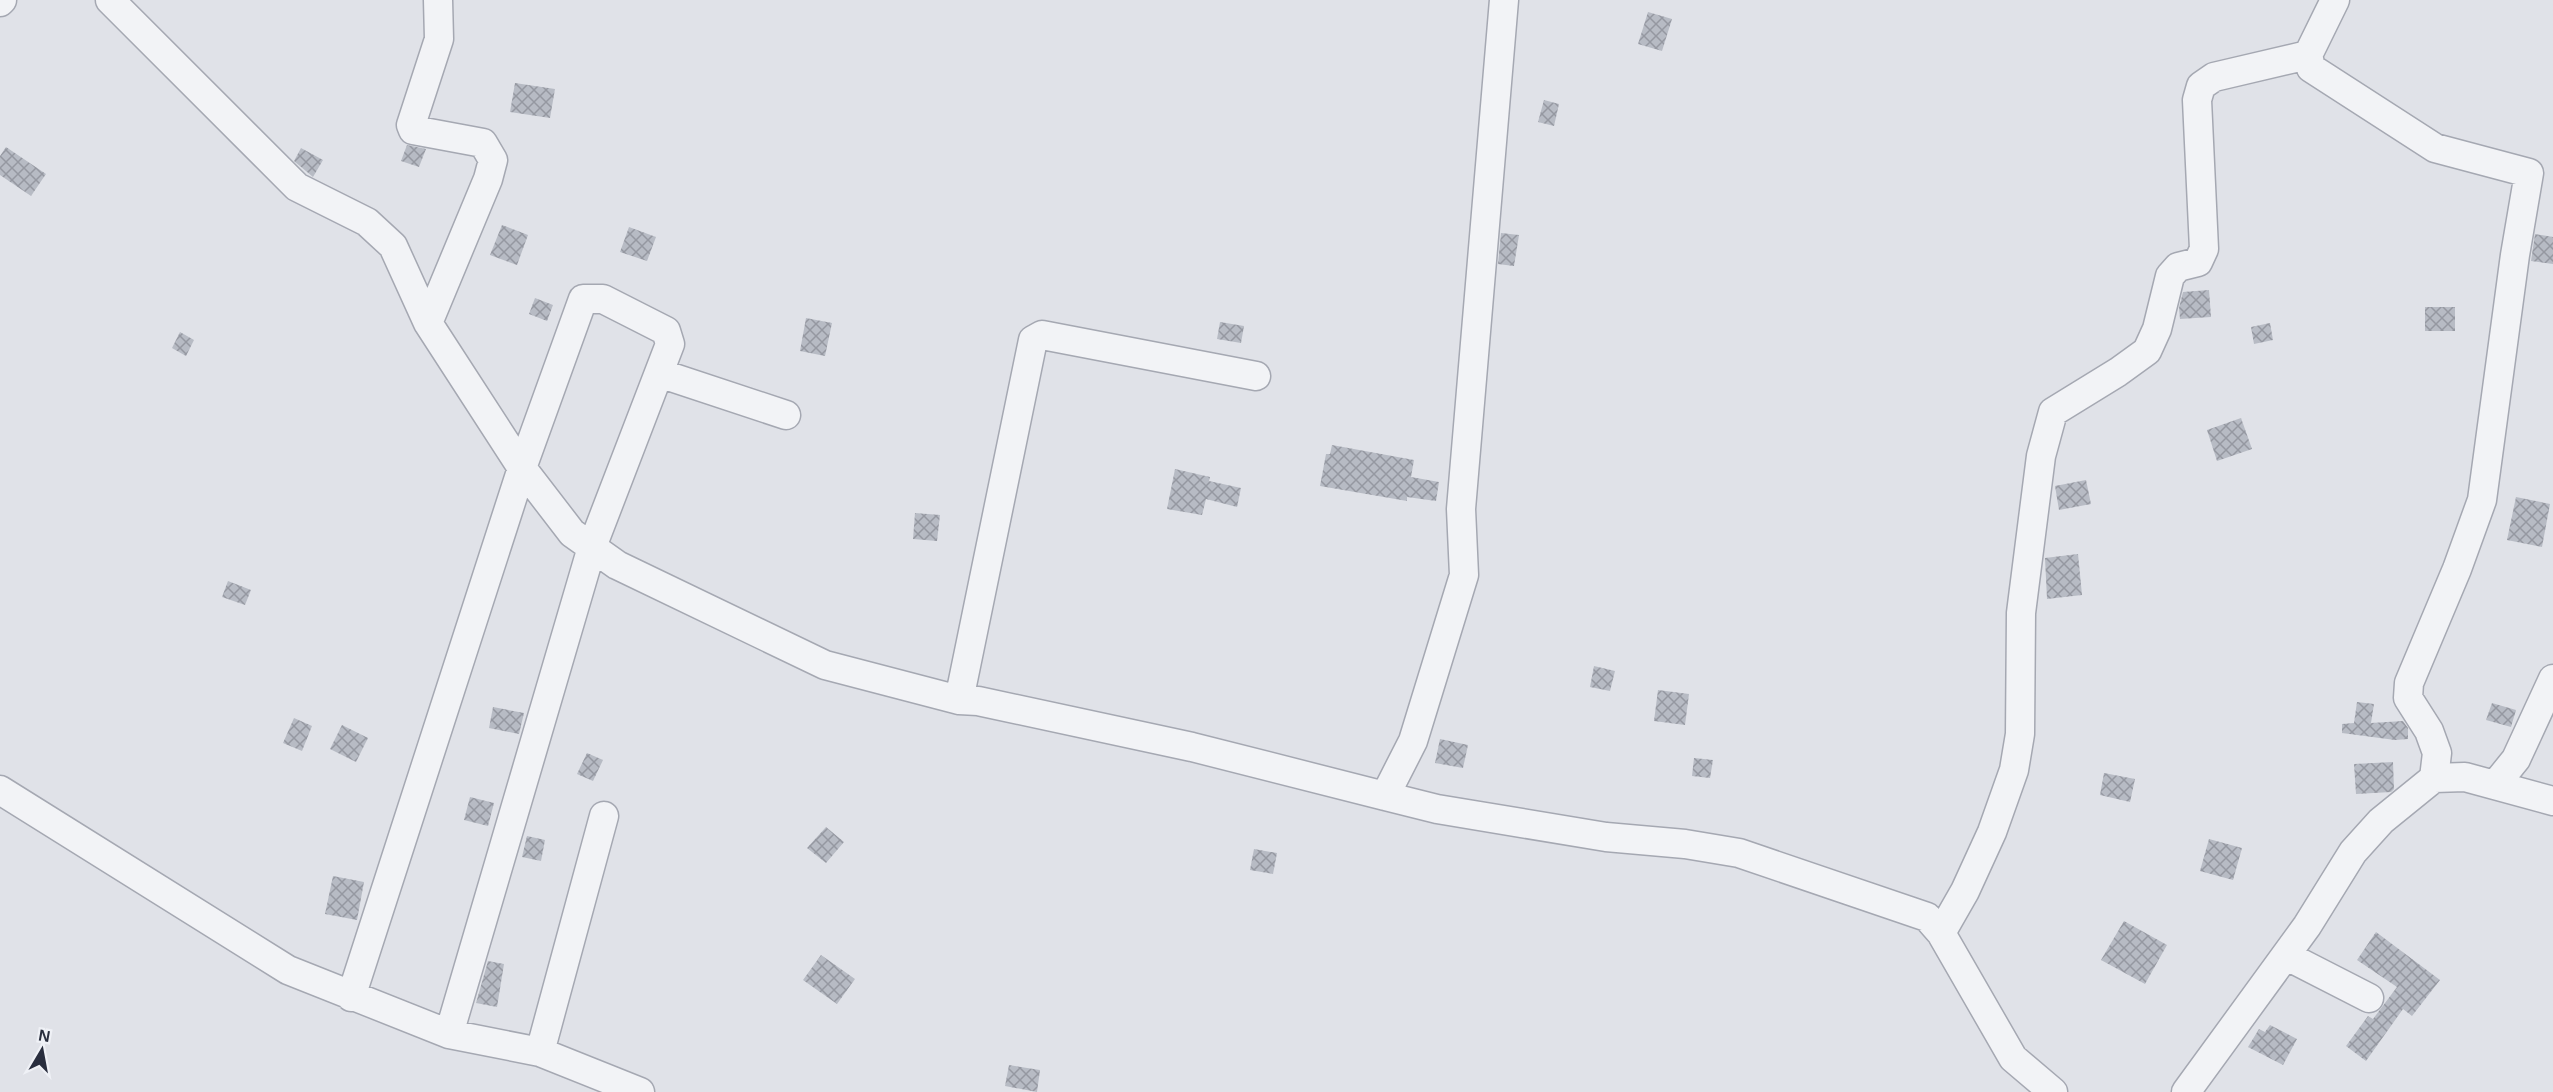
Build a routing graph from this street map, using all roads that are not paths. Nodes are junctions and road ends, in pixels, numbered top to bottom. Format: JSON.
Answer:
{"nodes":[{"id":1,"x":110,"y":0,"type":"edge"},
{"id":2,"x":438,"y":0,"type":"edge"},
{"id":3,"x":1504,"y":0,"type":"edge"},
{"id":4,"x":2335,"y":0,"type":"edge"},
{"id":5,"x":2308,"y":55,"type":"junction"},
{"id":6,"x":428,"y":322,"type":"junction"},
{"id":7,"x":659,"y":373,"type":"junction"},
{"id":8,"x":1256,"y":376,"type":"dead end"},
{"id":9,"x":786,"y":415,"type":"dead end"},
{"id":10,"x":522,"y":468,"type":"junction"},
{"id":11,"x":592,"y":547,"type":"junction"},
{"id":12,"x":2553,"y":679,"type":"edge"},
{"id":13,"x":959,"y":700,"type":"junction"},
{"id":14,"x":2434,"y":778,"type":"junction"},
{"id":15,"x":2496,"y":786,"type":"junction"},
{"id":16,"x":0,"y":790,"type":"edge"},
{"id":17,"x":1385,"y":796,"type":"junction"},
{"id":18,"x":2553,"y":801,"type":"edge"},
{"id":19,"x":604,"y":816,"type":"dead end"},
{"id":20,"x":1941,"y":933,"type":"junction"},
{"id":21,"x":2287,"y":956,"type":"junction"},
{"id":22,"x":351,"y":997,"type":"junction"},
{"id":23,"x":2369,"y":998,"type":"dead end"},
{"id":24,"x":449,"y":1034,"type":"junction"},
{"id":25,"x":540,"y":1052,"type":"junction"},
{"id":26,"x":640,"y":1092,"type":"edge"},
{"id":27,"x":2053,"y":1092,"type":"edge"},
{"id":28,"x":2186,"y":1092,"type":"edge"}],
"edges":[{"from":1,"to":6,"type":"street"},
{"from":2,"to":6,"type":"street"},
{"from":3,"to":17,"type":"street"},
{"from":4,"to":5,"type":"street"},
{"from":5,"to":14,"type":"street"},
{"from":5,"to":20,"type":"street"},
{"from":6,"to":10,"type":"street"},
{"from":7,"to":9,"type":"street"},
{"from":7,"to":10,"type":"street"},
{"from":7,"to":11,"type":"street"},
{"from":8,"to":13,"type":"street"},
{"from":10,"to":11,"type":"street"},
{"from":10,"to":22,"type":"street"},
{"from":11,"to":13,"type":"street"},
{"from":11,"to":24,"type":"street"},
{"from":12,"to":15,"type":"street"},
{"from":13,"to":17,"type":"street"},
{"from":14,"to":15,"type":"street"},
{"from":14,"to":21,"type":"street"},
{"from":15,"to":18,"type":"street"},
{"from":16,"to":22,"type":"street"},
{"from":17,"to":20,"type":"street"},
{"from":19,"to":25,"type":"street"},
{"from":20,"to":27,"type":"street"},
{"from":21,"to":23,"type":"street"},
{"from":21,"to":28,"type":"street"},
{"from":22,"to":24,"type":"street"},
{"from":24,"to":25,"type":"street"},
{"from":25,"to":26,"type":"street"}]}
